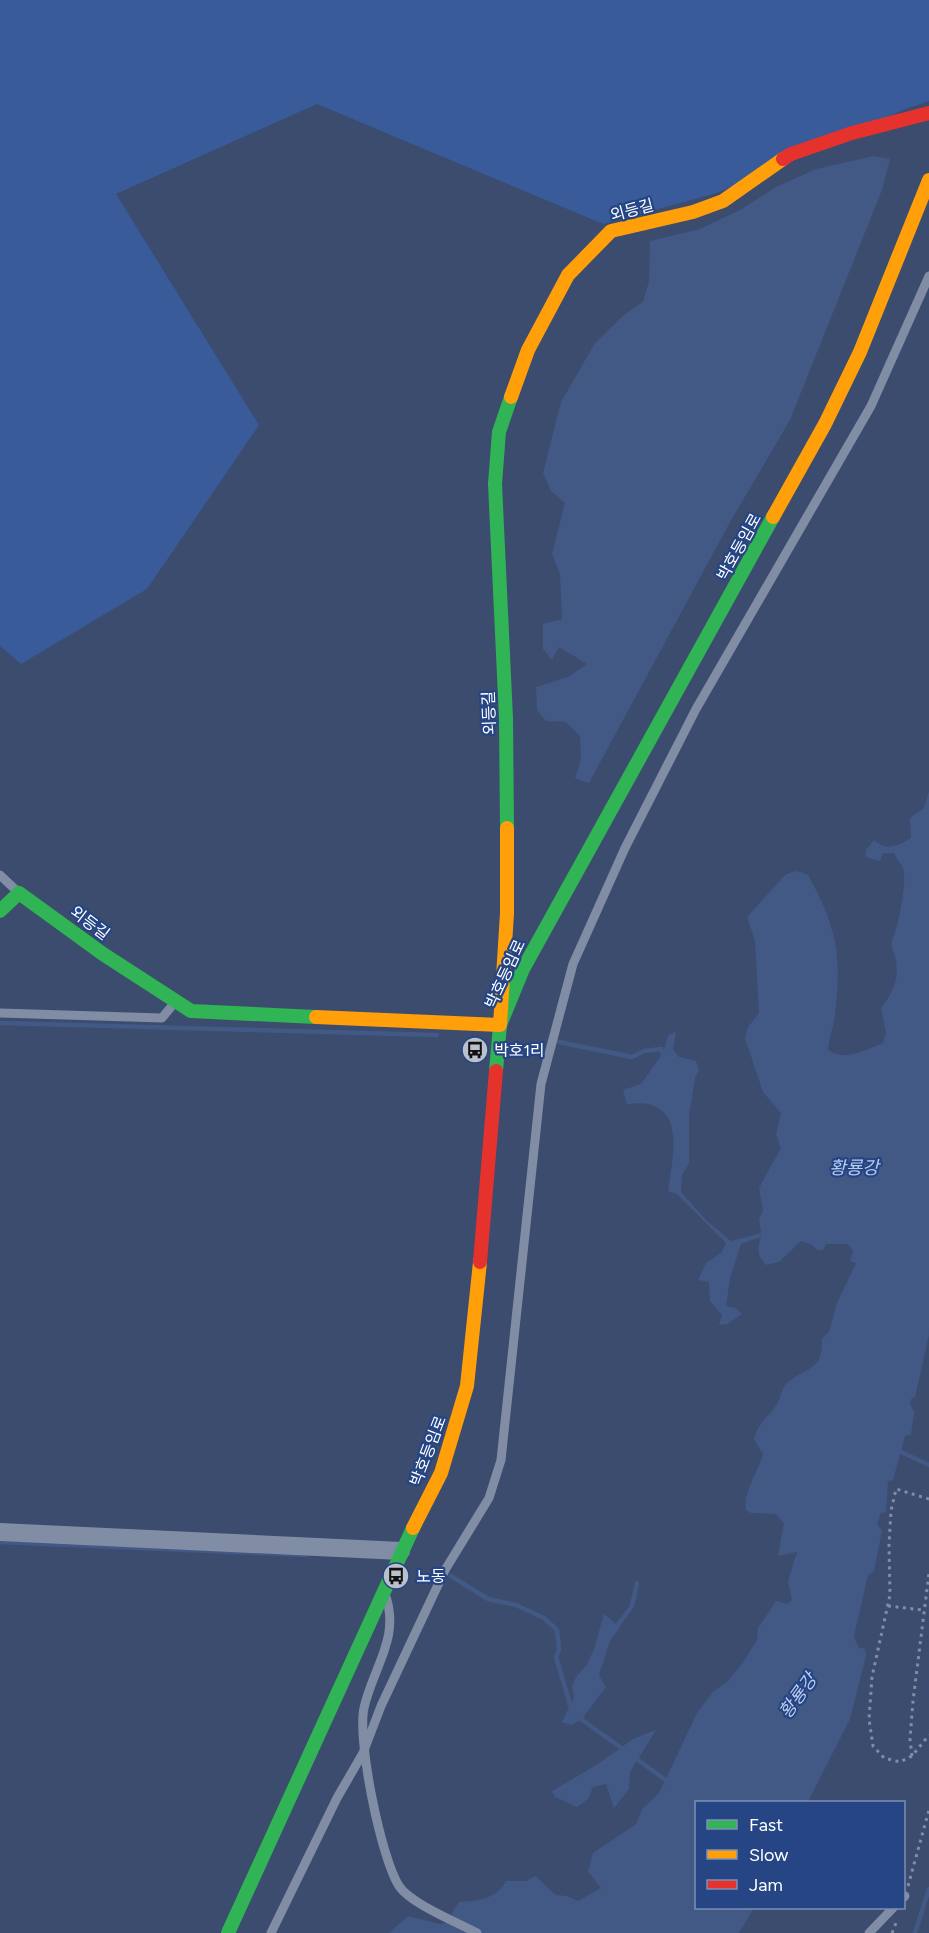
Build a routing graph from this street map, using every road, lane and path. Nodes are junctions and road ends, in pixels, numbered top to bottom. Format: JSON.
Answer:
{"nodes":[{"id":1,"x":929,"y":113,"type":"edge"},
{"id":2,"x":929,"y":180,"type":"edge"},
{"id":3,"x":929,"y":276,"type":"edge"},
{"id":4,"x":0,"y":875,"type":"edge"},
{"id":5,"x":19,"y":892,"type":"junction"},
{"id":6,"x":0,"y":911,"type":"edge"},
{"id":7,"x":175,"y":1002,"type":"junction"},
{"id":8,"x":0,"y":1013,"type":"edge"},
{"id":9,"x":500,"y":1025,"type":"junction"},
{"id":10,"x":929,"y":1499,"type":"edge"},
{"id":11,"x":0,"y":1532,"type":"edge"},
{"id":12,"x":401,"y":1551,"type":"junction"},
{"id":13,"x":929,"y":1573,"type":"edge"},
{"id":14,"x":384,"y":1591,"type":"junction"},
{"id":15,"x":888,"y":1606,"type":"junction"},
{"id":16,"x":923,"y":1610,"type":"junction"},
{"id":17,"x":929,"y":1735,"type":"edge"},
{"id":18,"x":363,"y":1753,"type":"junction"},
{"id":19,"x":912,"y":1756,"type":"junction"},
{"id":20,"x":929,"y":1810,"type":"edge"},
{"id":21,"x":905,"y":1894,"type":"edge"},
{"id":22,"x":892,"y":1909,"type":"edge"},
{"id":23,"x":228,"y":1933,"type":"edge"},
{"id":24,"x":271,"y":1933,"type":"edge"},
{"id":25,"x":477,"y":1933,"type":"edge"},
{"id":26,"x":869,"y":1933,"type":"edge"}],
"edges":[{"from":1,"to":9,"type":"street","name":"외등길"},
{"from":2,"to":9,"type":"street","name":"박호등임로"},
{"from":3,"to":18,"type":"lane"},
{"from":4,"to":5,"type":"lane"},
{"from":5,"to":6,"type":"street"},
{"from":5,"to":7,"type":"street","name":"외등길"},
{"from":7,"to":8,"type":"lane"},
{"from":7,"to":9,"type":"street","name":"외등길"},
{"from":9,"to":12,"type":"street","name":"박호등임로"},
{"from":10,"to":15,"type":"path"},
{"from":11,"to":12,"type":"street"},
{"from":12,"to":14,"type":"street","name":"박호등임로"},
{"from":13,"to":16,"type":"path"},
{"from":14,"to":18,"type":"lane"},
{"from":14,"to":23,"type":"street","name":"박호등임로"},
{"from":15,"to":16,"type":"path"},
{"from":15,"to":19,"type":"path"},
{"from":16,"to":19,"type":"path"},
{"from":17,"to":19,"type":"path"},
{"from":18,"to":24,"type":"lane"},
{"from":18,"to":25,"type":"lane"},
{"from":20,"to":21,"type":"path"},
{"from":22,"to":26,"type":"lane"}]}
